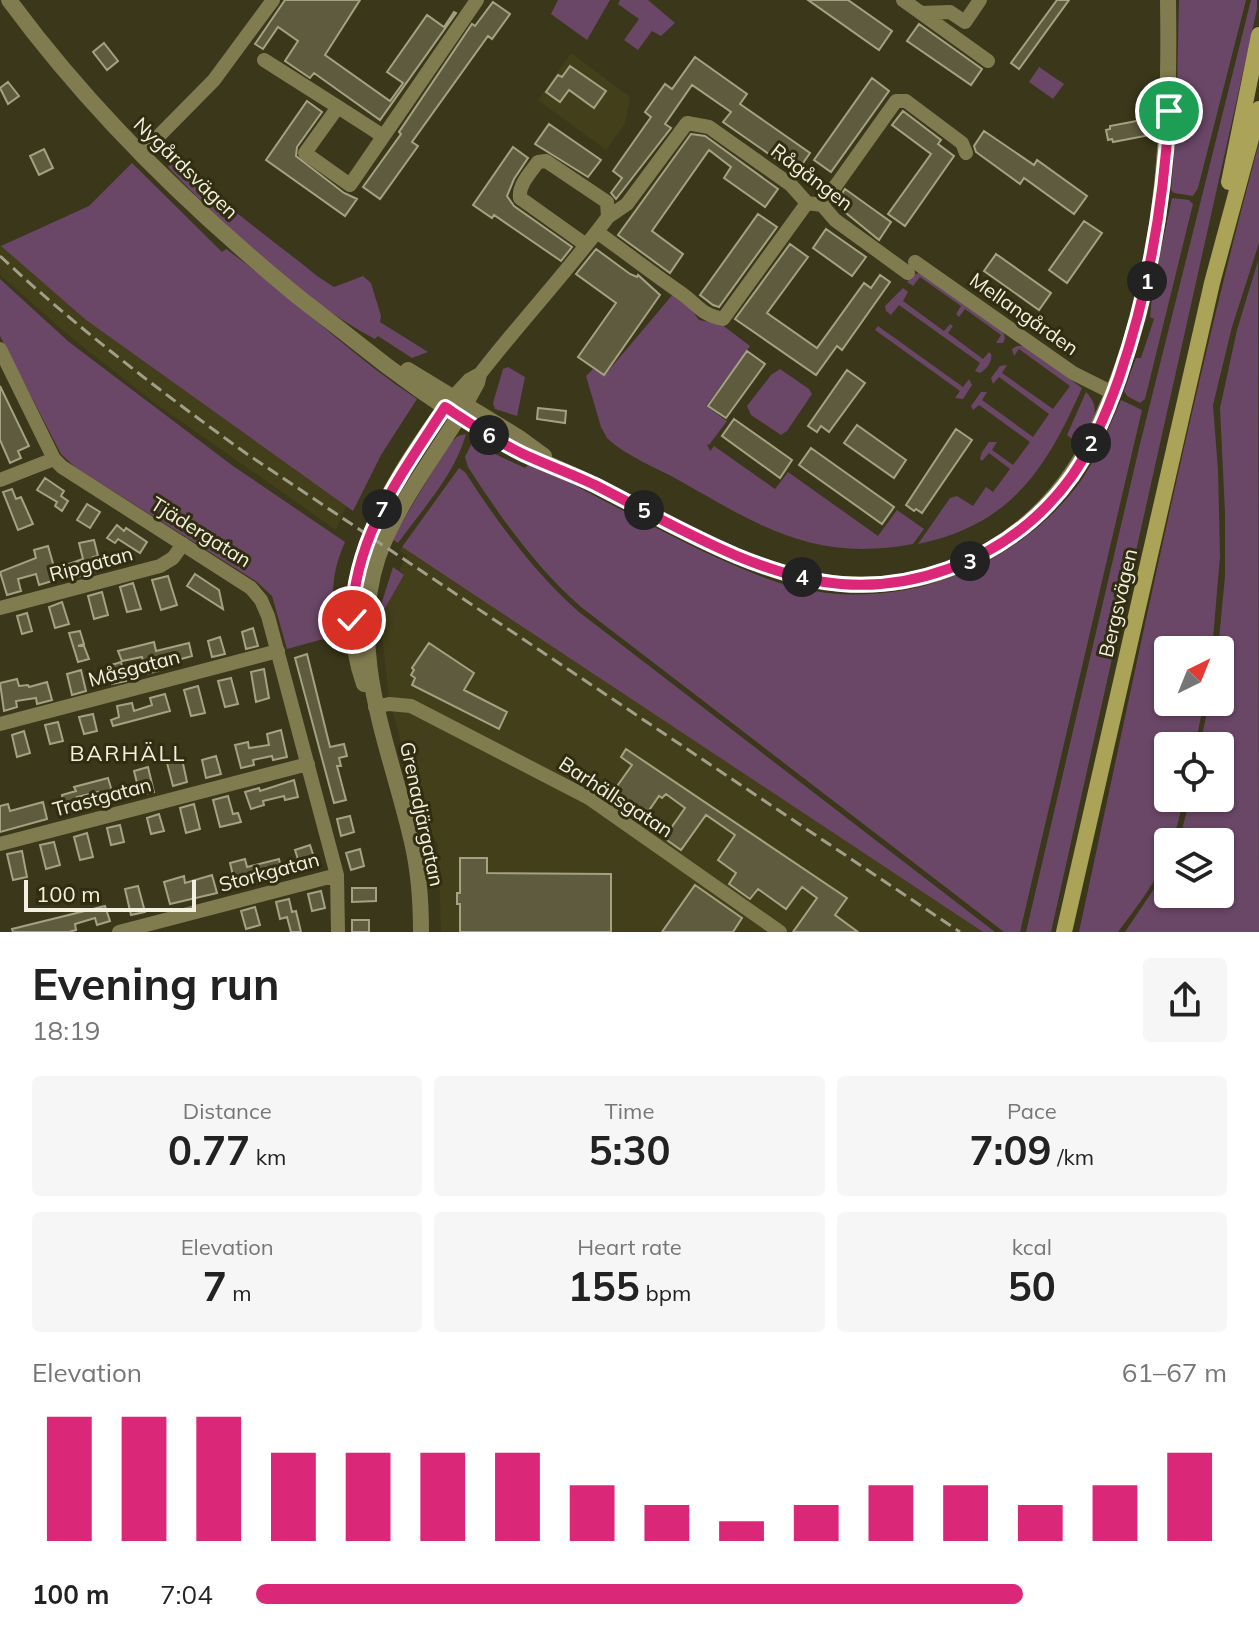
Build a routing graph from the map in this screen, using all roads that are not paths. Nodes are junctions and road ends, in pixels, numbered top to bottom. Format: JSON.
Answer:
{"nodes":[{"id":1,"x":9,"y":0,"type":"edge"},
{"id":2,"x":273,"y":0,"type":"edge"},
{"id":3,"x":477,"y":0,"type":"edge"},
{"id":4,"x":903,"y":0,"type":"edge"},
{"id":5,"x":980,"y":0,"type":"edge"},
{"id":6,"x":1168,"y":0,"type":"edge"},
{"id":7,"x":951,"y":6,"type":"edge"},
{"id":8,"x":921,"y":13,"type":"junction"},
{"id":9,"x":1259,"y":35,"type":"edge"},
{"id":10,"x":264,"y":60,"type":"dead end"},
{"id":11,"x":988,"y":61,"type":"dead end"},
{"id":12,"x":338,"y":107,"type":"junction"},
{"id":13,"x":1259,"y":109,"type":"edge"},
{"id":14,"x":383,"y":136,"type":"junction"},
{"id":15,"x":966,"y":153,"type":"dead end"},
{"id":16,"x":141,"y":154,"type":"junction"},
{"id":17,"x":815,"y":204,"type":"junction"},
{"id":18,"x":608,"y":217,"type":"junction"},
{"id":19,"x":597,"y":232,"type":"junction"},
{"id":20,"x":586,"y":245,"type":"junction"},
{"id":21,"x":912,"y":268,"type":"joint"},
{"id":22,"x":1212,"y":283,"type":"junction"},
{"id":23,"x":0,"y":349,"type":"edge"},
{"id":24,"x":1113,"y":393,"type":"junction"},
{"id":25,"x":456,"y":406,"type":"junction"},
{"id":26,"x":54,"y":459,"type":"junction"},
{"id":27,"x":0,"y":480,"type":"edge"},
{"id":28,"x":183,"y":544,"type":"junction"},
{"id":29,"x":0,"y":608,"type":"edge"},
{"id":30,"x":278,"y":651,"type":"junction"},
{"id":31,"x":375,"y":707,"type":"junction"},
{"id":32,"x":0,"y":724,"type":"edge"},
{"id":33,"x":308,"y":764,"type":"junction"},
{"id":34,"x":0,"y":844,"type":"edge"},
{"id":35,"x":337,"y":875,"type":"junction"},
{"id":36,"x":119,"y":932,"type":"edge"},
{"id":37,"x":338,"y":932,"type":"edge"},
{"id":38,"x":421,"y":932,"type":"edge"},
{"id":39,"x":780,"y":932,"type":"edge"},
{"id":40,"x":1064,"y":932,"type":"edge"}],
"edges":[{"from":1,"to":16,"type":"street","name":"Nygårdsvägen"},
{"from":2,"to":16,"type":"street"},
{"from":3,"to":14,"type":"street"},
{"from":4,"to":8,"type":"street"},
{"from":5,"to":7,"type":"street"},
{"from":6,"to":24,"type":"street","name":"Nygårdsvägen"},
{"from":7,"to":8,"type":"street"},
{"from":8,"to":11,"type":"street"},
{"from":9,"to":22,"type":"main road","name":"Bergsvägen"},
{"from":10,"to":12,"type":"street"},
{"from":12,"to":14,"type":"street"},
{"from":12,"to":14,"type":"street"},
{"from":13,"to":22,"type":"main road","name":"Bergsvägen"},
{"from":15,"to":17,"type":"street"},
{"from":16,"to":25,"type":"street","name":"Nygårdsvägen"},
{"from":17,"to":18,"type":"street","name":"Rågången"},
{"from":17,"to":19,"type":"street"},
{"from":17,"to":21,"type":"street","name":"Rågången"},
{"from":18,"to":19,"type":"street"},
{"from":18,"to":20,"type":"street"},
{"from":19,"to":20,"type":"street"},
{"from":20,"to":25,"type":"street"},
{"from":21,"to":24,"type":"street","name":"Mellangården"},
{"from":22,"to":40,"type":"main road","name":"Bergsvägen"},
{"from":23,"to":26,"type":"street","name":"Tjädergatan"},
{"from":24,"to":25,"type":"street","name":"Nygårdsvägen"},
{"from":25,"to":31,"type":"street","name":"Grenadjärgatan"},
{"from":26,"to":27,"type":"street"},
{"from":26,"to":28,"type":"street","name":"Tjädergatan"},
{"from":28,"to":29,"type":"street","name":"Ripgatan"},
{"from":28,"to":30,"type":"street","name":"Tjädergatan"},
{"from":30,"to":32,"type":"street","name":"Måsgatan"},
{"from":30,"to":33,"type":"street","name":"Tjädergatan"},
{"from":31,"to":38,"type":"street","name":"Grenadjärgatan"},
{"from":31,"to":39,"type":"street","name":"Barhällsgatan"},
{"from":33,"to":34,"type":"street","name":"Trastgatan"},
{"from":33,"to":35,"type":"street","name":"Tjädergatan"},
{"from":35,"to":36,"type":"street","name":"Storkgatan"},
{"from":35,"to":37,"type":"street","name":"Tjädergatan"}]}
